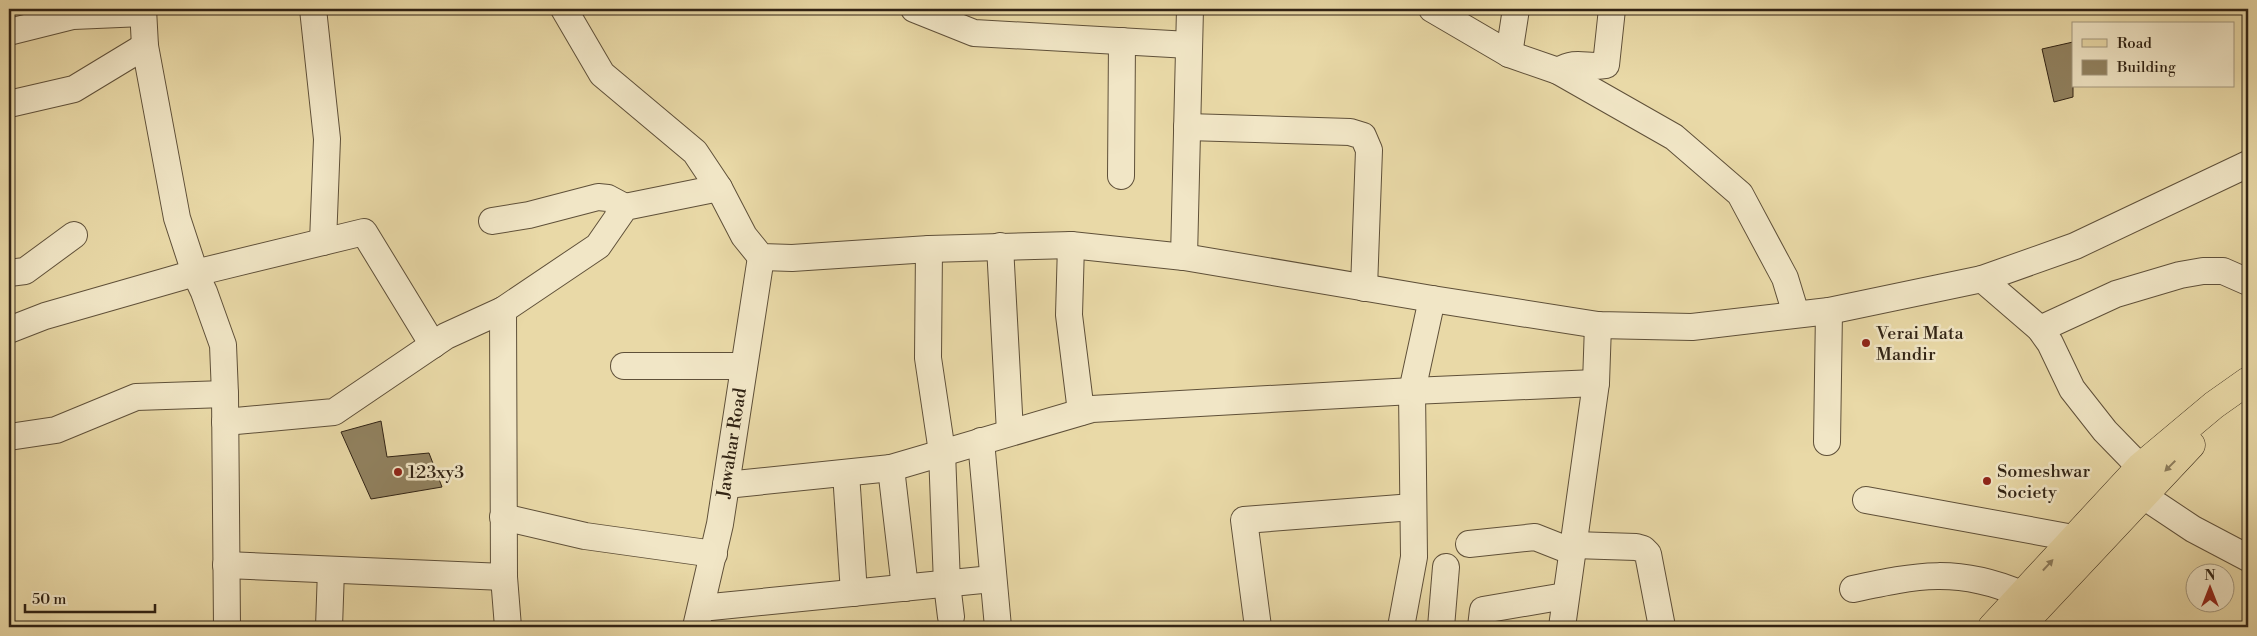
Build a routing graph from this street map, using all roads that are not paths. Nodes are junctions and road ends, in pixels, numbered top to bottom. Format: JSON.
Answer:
{"nodes":[{"id":1,"x":313,"y":9,"type":"edge"},
{"id":2,"x":564,"y":9,"type":"edge"},
{"id":3,"x":914,"y":9,"type":"edge"},
{"id":4,"x":1190,"y":9,"type":"edge"},
{"id":5,"x":1432,"y":9,"type":"edge"},
{"id":6,"x":1516,"y":9,"type":"edge"},
{"id":7,"x":1612,"y":9,"type":"edge"},
{"id":8,"x":143,"y":11,"type":"edge"},
{"id":9,"x":9,"y":32,"type":"edge"},
{"id":10,"x":1122,"y":41,"type":"junction"},
{"id":11,"x":1189,"y":45,"type":"junction"},
{"id":12,"x":145,"y":46,"type":"junction"},
{"id":13,"x":1509,"y":54,"type":"junction"},
{"id":14,"x":1558,"y":71,"type":"junction"},
{"id":15,"x":9,"y":104,"type":"edge"},
{"id":16,"x":1187,"y":127,"type":"junction"},
{"id":17,"x":2248,"y":164,"type":"edge"},
{"id":18,"x":1122,"y":176,"type":"dead end"},
{"id":19,"x":719,"y":188,"type":"junction"},
{"id":20,"x":625,"y":207,"type":"junction"},
{"id":21,"x":492,"y":221,"type":"dead end"},
{"id":22,"x":74,"y":235,"type":"dead end"},
{"id":23,"x":323,"y":242,"type":"junction"},
{"id":24,"x":1071,"y":245,"type":"junction"},
{"id":25,"x":1000,"y":246,"type":"junction"},
{"id":26,"x":928,"y":249,"type":"junction"},
{"id":27,"x":761,"y":257,"type":"junction"},
{"id":28,"x":1184,"y":257,"type":"junction"},
{"id":29,"x":9,"y":273,"type":"edge"},
{"id":30,"x":195,"y":273,"type":"junction"},
{"id":31,"x":1982,"y":279,"type":"junction"},
{"id":32,"x":2248,"y":282,"type":"edge"},
{"id":33,"x":1364,"y":288,"type":"junction"},
{"id":34,"x":1432,"y":299,"type":"junction"},
{"id":35,"x":503,"y":310,"type":"junction"},
{"id":36,"x":1829,"y":311,"type":"junction"},
{"id":37,"x":1796,"y":314,"type":"junction"},
{"id":38,"x":1598,"y":325,"type":"junction"},
{"id":39,"x":2040,"y":329,"type":"junction"},
{"id":40,"x":9,"y":330,"type":"edge"},
{"id":41,"x":433,"y":345,"type":"junction"},
{"id":42,"x":624,"y":366,"type":"dead end"},
{"id":43,"x":744,"y":366,"type":"junction"},
{"id":44,"x":2248,"y":381,"type":"edge"},
{"id":45,"x":1596,"y":383,"type":"junction"},
{"id":46,"x":1412,"y":391,"type":"junction"},
{"id":47,"x":225,"y":394,"type":"junction"},
{"id":48,"x":2248,"y":402,"type":"edge"},
{"id":49,"x":1081,"y":412,"type":"junction"},
{"id":50,"x":225,"y":422,"type":"junction"},
{"id":51,"x":1010,"y":432,"type":"junction"},
{"id":52,"x":9,"y":437,"type":"edge"},
{"id":53,"x":2188,"y":437,"type":"junction"},
{"id":54,"x":981,"y":441,"type":"junction"},
{"id":55,"x":1827,"y":442,"type":"dead end"},
{"id":56,"x":942,"y":452,"type":"junction"},
{"id":57,"x":2140,"y":467,"type":"junction"},
{"id":58,"x":890,"y":468,"type":"junction"},
{"id":59,"x":846,"y":473,"type":"junction"},
{"id":60,"x":726,"y":485,"type":"junction"},
{"id":61,"x":2142,"y":495,"type":"junction"},
{"id":62,"x":1866,"y":500,"type":"dead end"},
{"id":63,"x":1413,"y":508,"type":"junction"},
{"id":64,"x":503,"y":517,"type":"junction"},
{"id":65,"x":2073,"y":538,"type":"junction"},
{"id":66,"x":1469,"y":544,"type":"dead end"},
{"id":67,"x":1574,"y":548,"type":"junction"},
{"id":68,"x":714,"y":554,"type":"junction"},
{"id":69,"x":2248,"y":558,"type":"edge"},
{"id":70,"x":226,"y":565,"type":"junction"},
{"id":71,"x":1446,"y":567,"type":"dead end"},
{"id":72,"x":331,"y":570,"type":"junction"},
{"id":73,"x":504,"y":577,"type":"junction"},
{"id":74,"x":992,"y":580,"type":"junction"},
{"id":75,"x":947,"y":584,"type":"junction"},
{"id":76,"x":905,"y":588,"type":"junction"},
{"id":77,"x":1853,"y":589,"type":"dead end"},
{"id":78,"x":854,"y":593,"type":"junction"},
{"id":79,"x":2021,"y":594,"type":"junction"},
{"id":80,"x":1565,"y":596,"type":"junction"},
{"id":81,"x":951,"y":617,"type":"dead end"},
{"id":82,"x":699,"y":618,"type":"edge"},
{"id":83,"x":227,"y":627,"type":"edge"},
{"id":84,"x":329,"y":627,"type":"edge"},
{"id":85,"x":508,"y":627,"type":"edge"},
{"id":86,"x":998,"y":627,"type":"edge"},
{"id":87,"x":1258,"y":627,"type":"edge"},
{"id":88,"x":1401,"y":627,"type":"edge"},
{"id":89,"x":1441,"y":627,"type":"edge"},
{"id":90,"x":1481,"y":627,"type":"edge"},
{"id":91,"x":1562,"y":627,"type":"edge"},
{"id":92,"x":1662,"y":627,"type":"edge"},
{"id":93,"x":1992,"y":627,"type":"edge"},
{"id":94,"x":2020,"y":627,"type":"edge"}],
"edges":[{"from":1,"to":23,"type":"street"},
{"from":2,"to":19,"type":"street"},
{"from":3,"to":10,"type":"street"},
{"from":4,"to":11,"type":"street"},
{"from":5,"to":13,"type":"street"},
{"from":6,"to":13,"type":"street"},
{"from":7,"to":14,"type":"street"},
{"from":8,"to":9,"type":"street"},
{"from":8,"to":12,"type":"street"},
{"from":10,"to":11,"type":"street"},
{"from":10,"to":18,"type":"street"},
{"from":11,"to":16,"type":"street"},
{"from":12,"to":15,"type":"street"},
{"from":12,"to":30,"type":"street"},
{"from":13,"to":14,"type":"street"},
{"from":14,"to":37,"type":"street"},
{"from":16,"to":28,"type":"street"},
{"from":16,"to":33,"type":"street"},
{"from":17,"to":31,"type":"street"},
{"from":19,"to":20,"type":"street"},
{"from":19,"to":27,"type":"street"},
{"from":20,"to":21,"type":"street"},
{"from":20,"to":35,"type":"street"},
{"from":22,"to":29,"type":"street"},
{"from":23,"to":30,"type":"street"},
{"from":23,"to":41,"type":"street"},
{"from":24,"to":25,"type":"street"},
{"from":24,"to":28,"type":"street"},
{"from":24,"to":49,"type":"street"},
{"from":25,"to":26,"type":"street"},
{"from":25,"to":51,"type":"street"},
{"from":26,"to":27,"type":"street"},
{"from":26,"to":56,"type":"street"},
{"from":27,"to":43,"type":"street","name":"Jawahar Road"},
{"from":28,"to":33,"type":"street"},
{"from":30,"to":40,"type":"street"},
{"from":30,"to":47,"type":"street"},
{"from":31,"to":36,"type":"street"},
{"from":31,"to":39,"type":"street"},
{"from":32,"to":39,"type":"street"},
{"from":33,"to":34,"type":"street"},
{"from":34,"to":38,"type":"street"},
{"from":34,"to":46,"type":"street"},
{"from":35,"to":41,"type":"street"},
{"from":35,"to":64,"type":"street"},
{"from":36,"to":37,"type":"street"},
{"from":36,"to":55,"type":"street"},
{"from":37,"to":38,"type":"street"},
{"from":38,"to":45,"type":"street"},
{"from":39,"to":57,"type":"street"},
{"from":41,"to":50,"type":"street"},
{"from":42,"to":43,"type":"street"},
{"from":43,"to":60,"type":"street","name":"Jawahar Road"},
{"from":44,"to":53,"type":"main road"},
{"from":45,"to":46,"type":"street"},
{"from":45,"to":67,"type":"street"},
{"from":46,"to":49,"type":"street"},
{"from":46,"to":63,"type":"street"},
{"from":47,"to":50,"type":"street"},
{"from":47,"to":52,"type":"street"},
{"from":48,"to":53,"type":"main road"},
{"from":49,"to":51,"type":"street"},
{"from":50,"to":70,"type":"street"},
{"from":51,"to":54,"type":"street"},
{"from":53,"to":57,"type":"main road"},
{"from":53,"to":61,"type":"main road","one_way":true},
{"from":54,"to":56,"type":"street"},
{"from":54,"to":74,"type":"street"},
{"from":56,"to":58,"type":"street"},
{"from":56,"to":75,"type":"street"},
{"from":57,"to":65,"type":"main road"},
{"from":58,"to":59,"type":"street"},
{"from":58,"to":76,"type":"street"},
{"from":59,"to":60,"type":"street"},
{"from":59,"to":78,"type":"street"},
{"from":60,"to":68,"type":"street","name":"Jawahar Road"},
{"from":61,"to":69,"type":"street"},
{"from":61,"to":94,"type":"main road"},
{"from":62,"to":65,"type":"street"},
{"from":63,"to":87,"type":"street"},
{"from":63,"to":88,"type":"street"},
{"from":64,"to":68,"type":"street"},
{"from":64,"to":73,"type":"street"},
{"from":79,"to":65,"type":"main road","one_way":true},
{"from":66,"to":67,"type":"street"},
{"from":67,"to":80,"type":"street"},
{"from":67,"to":92,"type":"street"},
{"from":68,"to":82,"type":"street","name":"Jawahar Road"},
{"from":70,"to":72,"type":"street"},
{"from":70,"to":83,"type":"street"},
{"from":71,"to":89,"type":"street"},
{"from":72,"to":73,"type":"street"},
{"from":72,"to":84,"type":"street"},
{"from":73,"to":85,"type":"street"},
{"from":74,"to":75,"type":"street"},
{"from":74,"to":86,"type":"street"},
{"from":75,"to":76,"type":"street"},
{"from":75,"to":81,"type":"street"},
{"from":76,"to":78,"type":"street"},
{"from":77,"to":79,"type":"street"},
{"from":78,"to":82,"type":"street"},
{"from":79,"to":93,"type":"main road"},
{"from":80,"to":90,"type":"street"},
{"from":80,"to":91,"type":"street"}]}
